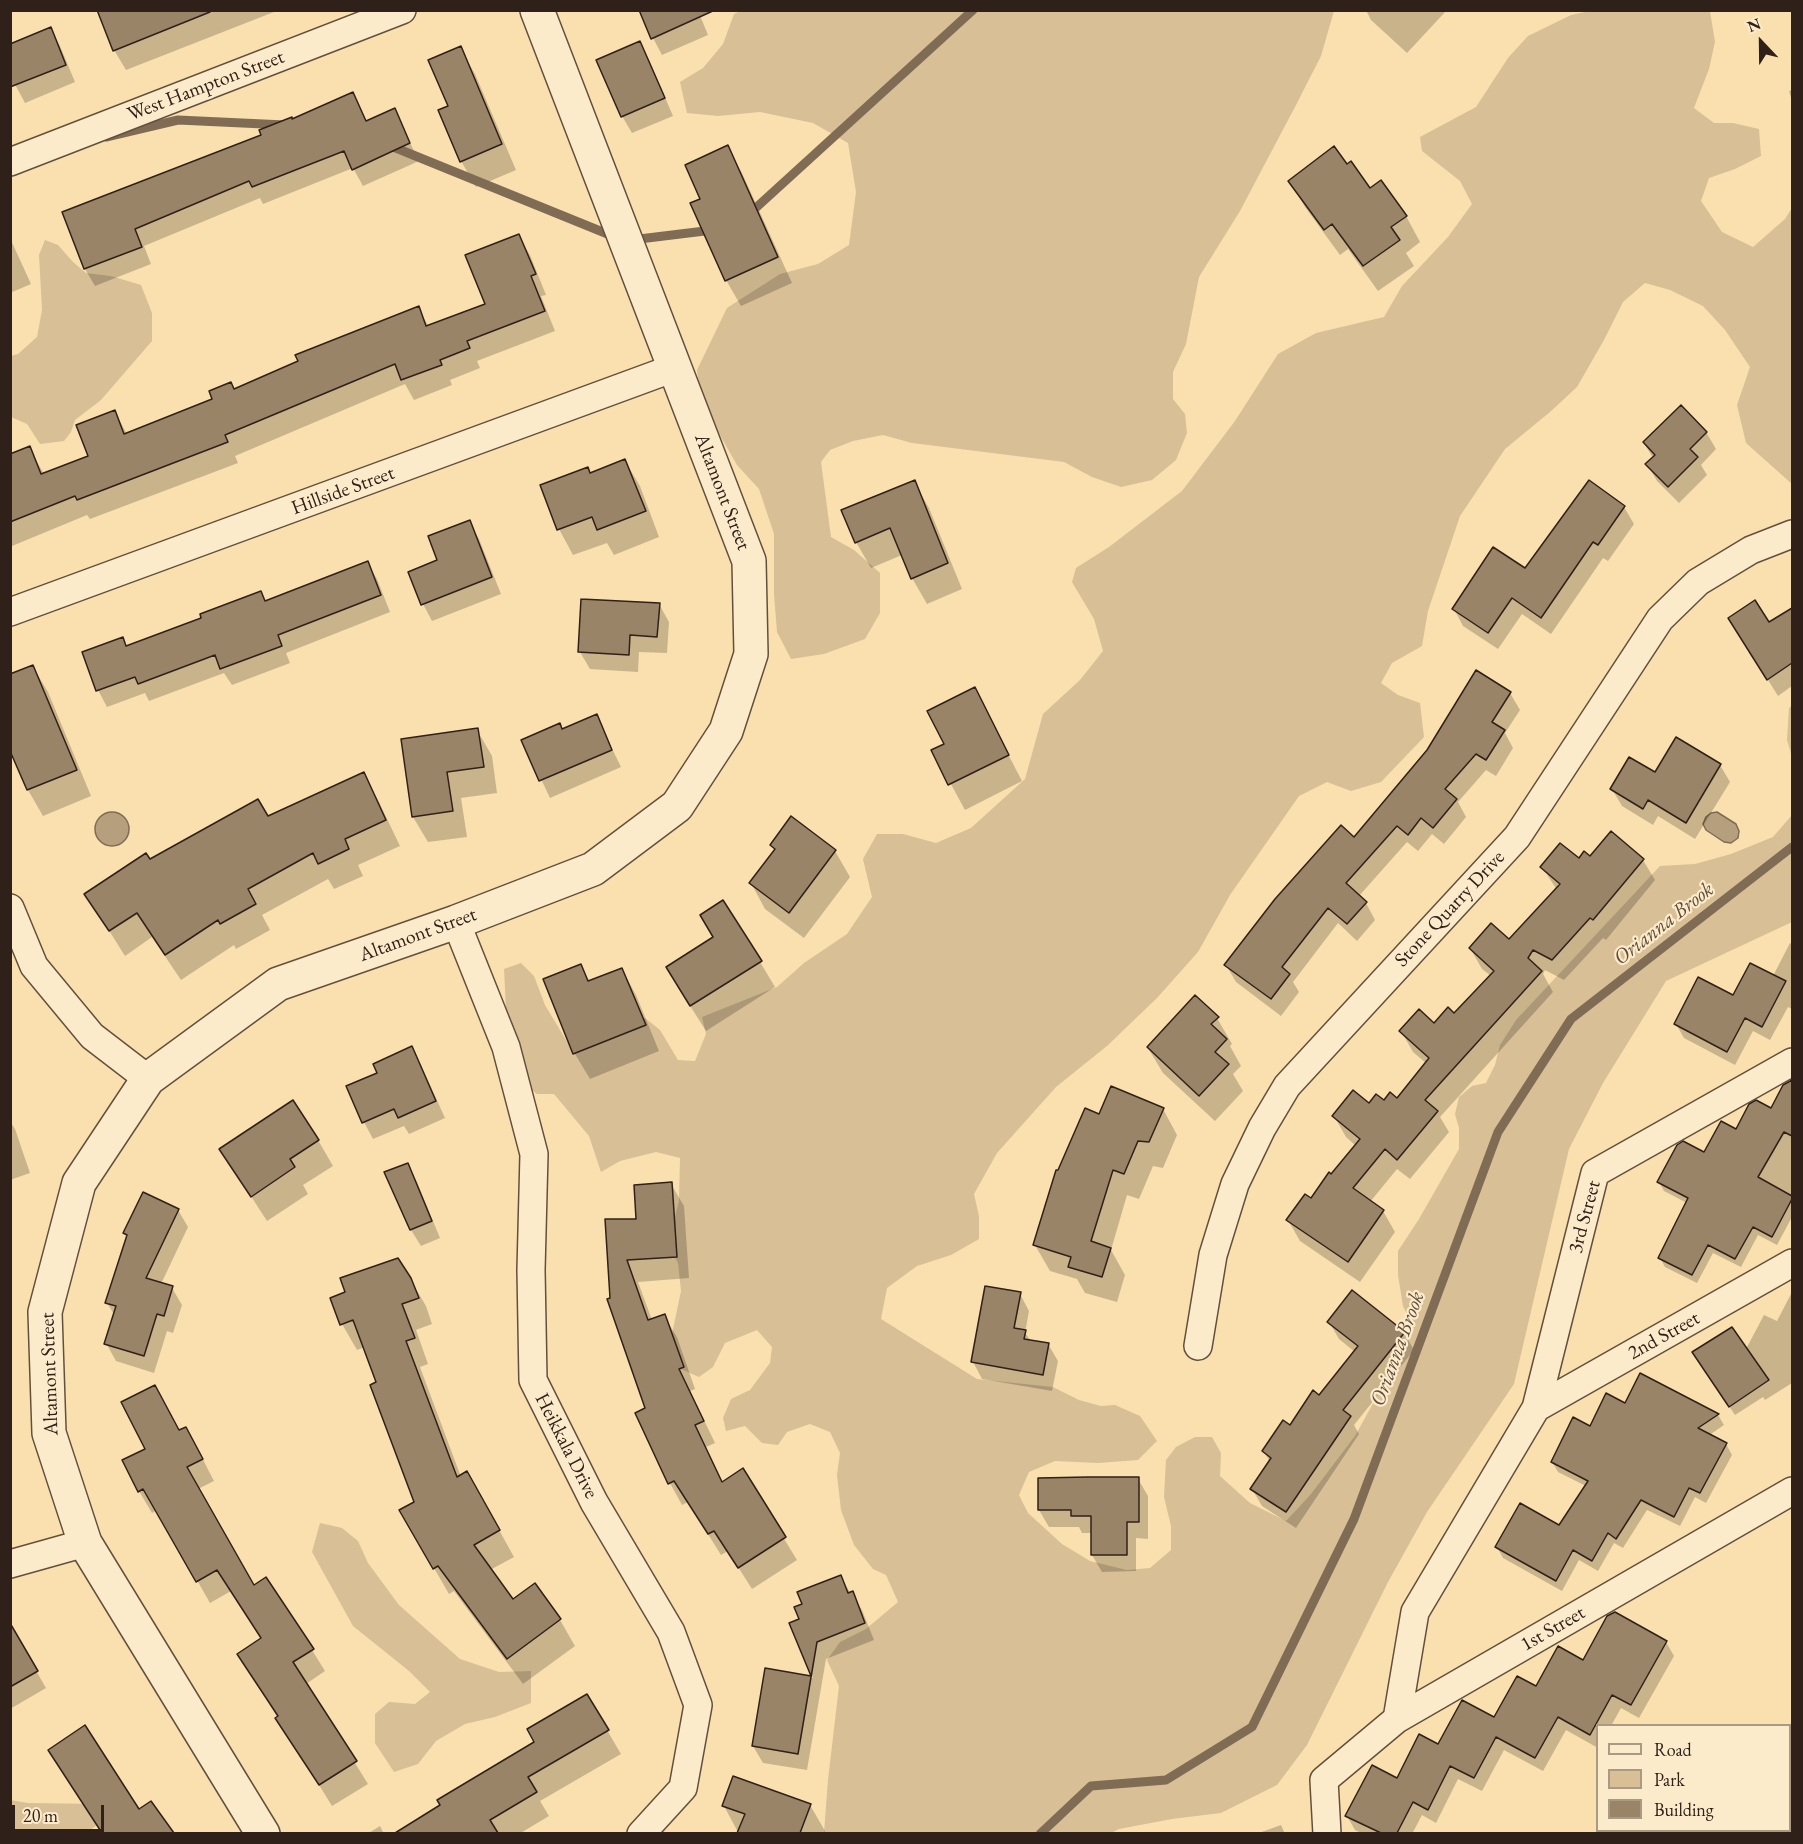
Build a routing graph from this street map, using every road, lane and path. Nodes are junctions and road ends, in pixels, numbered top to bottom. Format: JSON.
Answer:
{"nodes":[{"id":1,"x":402,"y":10,"type":"edge"},
{"id":2,"x":537,"y":10,"type":"edge"},
{"id":3,"x":10,"y":162,"type":"edge"},
{"id":4,"x":674,"y":368,"type":"junction"},
{"id":5,"x":1792,"y":534,"type":"edge"},
{"id":6,"x":10,"y":612,"type":"edge"},
{"id":7,"x":10,"y":908,"type":"edge"},
{"id":8,"x":456,"y":922,"type":"junction"},
{"id":9,"x":1792,"y":1062,"type":"edge"},
{"id":10,"x":148,"y":1078,"type":"junction"},
{"id":11,"x":1792,"y":1263,"type":"edge"},
{"id":12,"x":1198,"y":1346,"type":"dead end"},
{"id":13,"x":1536,"y":1408,"type":"junction"},
{"id":14,"x":1792,"y":1491,"type":"edge"},
{"id":15,"x":85,"y":1543,"type":"junction"},
{"id":16,"x":10,"y":1564,"type":"edge"},
{"id":17,"x":1397,"y":1719,"type":"junction"},
{"id":18,"x":263,"y":1833,"type":"edge"},
{"id":19,"x":641,"y":1833,"type":"edge"},
{"id":20,"x":1327,"y":1833,"type":"edge"}],
"edges":[{"from":1,"to":3,"type":"street","name":"West Hampton Street"},
{"from":2,"to":4,"type":"street","name":"Altamont Street"},
{"from":4,"to":6,"type":"street","name":"Hillside Street"},
{"from":4,"to":8,"type":"street","name":"Altamont Street"},
{"from":5,"to":12,"type":"street","name":"Stone Quarry Drive"},
{"from":7,"to":10,"type":"street"},
{"from":8,"to":10,"type":"street","name":"Altamont Street"},
{"from":8,"to":19,"type":"street","name":"Heikkala Drive"},
{"from":9,"to":13,"type":"street","name":"3rd Street"},
{"from":10,"to":15,"type":"street","name":"Altamont Street"},
{"from":11,"to":13,"type":"street","name":"2nd Street"},
{"from":13,"to":17,"type":"street"},
{"from":14,"to":17,"type":"street","name":"1st Street"},
{"from":15,"to":16,"type":"street"},
{"from":15,"to":18,"type":"street","name":"Altamont Street"},
{"from":17,"to":20,"type":"street","name":"1st Street"}]}
